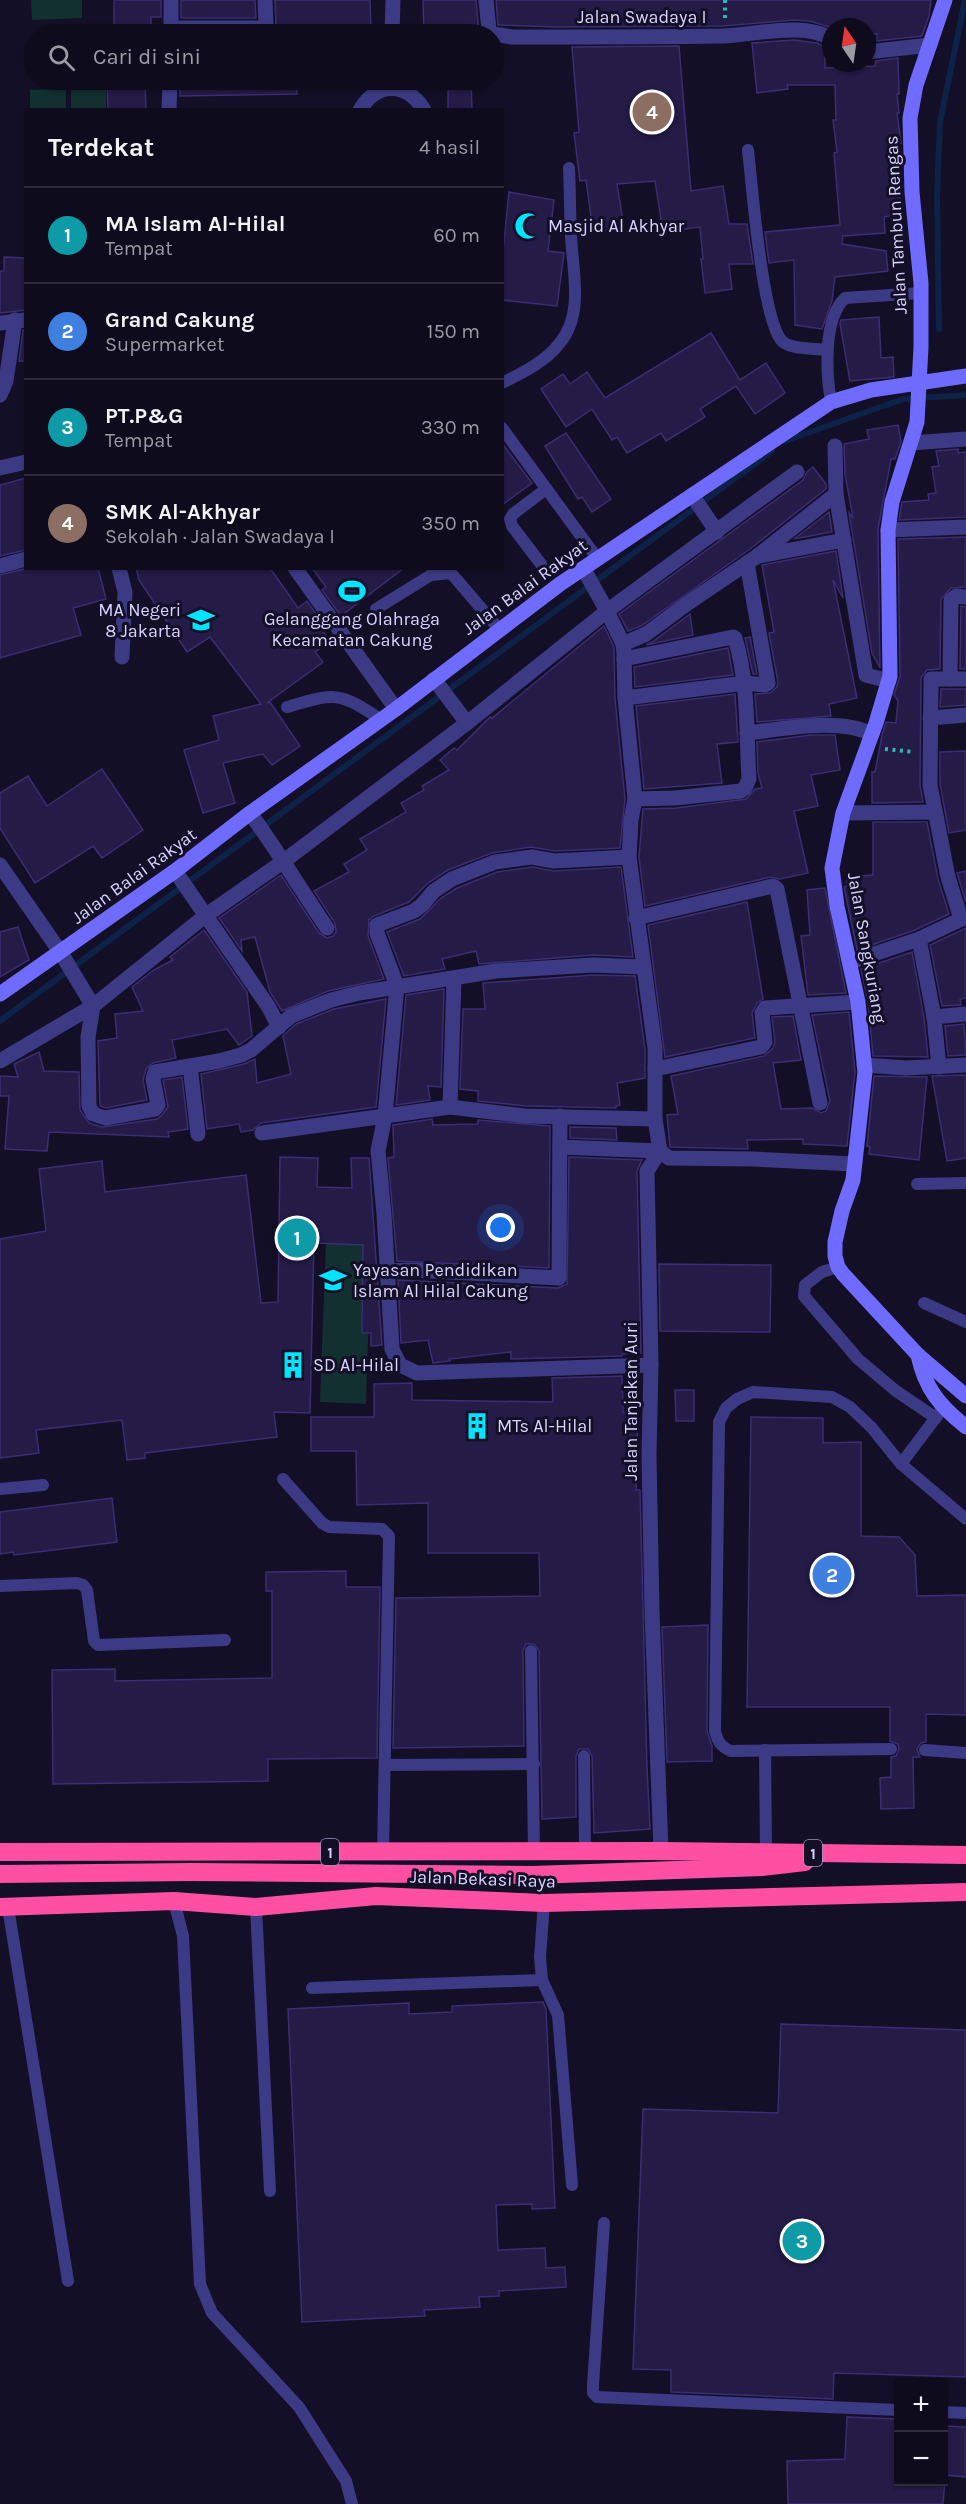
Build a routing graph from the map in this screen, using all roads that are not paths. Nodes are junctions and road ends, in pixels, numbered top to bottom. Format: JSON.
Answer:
{"nodes":[{"id":1,"x":171,"y":0,"type":"edge"},
{"id":2,"x":266,"y":0,"type":"edge"},
{"id":3,"x":393,"y":0,"type":"edge"},
{"id":4,"x":486,"y":0,"type":"edge"},
{"id":5,"x":945,"y":0,"type":"edge"},
{"id":6,"x":171,"y":24,"type":"edge"},
{"id":7,"x":266,"y":24,"type":"edge"},
{"id":8,"x":393,"y":24,"type":"edge"},
{"id":9,"x":488,"y":24,"type":"edge"},
{"id":10,"x":822,"y":35,"type":"edge"},
{"id":11,"x":504,"y":36,"type":"edge"},
{"id":12,"x":930,"y":45,"type":"junction"},
{"id":13,"x":876,"y":50,"type":"edge"},
{"id":14,"x":170,"y":90,"type":"edge"},
{"id":15,"x":379,"y":90,"type":"edge"},
{"id":16,"x":403,"y":90,"type":"edge"},
{"id":17,"x":169,"y":108,"type":"edge"},
{"id":18,"x":361,"y":108,"type":"edge"},
{"id":19,"x":423,"y":108,"type":"edge"},
{"id":20,"x":748,"y":150,"type":"dead end"},
{"id":21,"x":569,"y":168,"type":"dead end"},
{"id":22,"x":921,"y":293,"type":"junction"},
{"id":23,"x":14,"y":321,"type":"edge"},
{"id":24,"x":826,"y":350,"type":"junction"},
{"id":25,"x":966,"y":376,"type":"edge"},
{"id":26,"x":504,"y":382,"type":"edge"},
{"id":27,"x":920,"y":383,"type":"junction"},
{"id":28,"x":0,"y":395,"type":"edge"},
{"id":29,"x":831,"y":402,"type":"junction"},
{"id":30,"x":504,"y":431,"type":"edge"},
{"id":31,"x":966,"y":439,"type":"edge"},
{"id":32,"x":911,"y":443,"type":"junction"},
{"id":33,"x":835,"y":446,"type":"dead end"},
{"id":34,"x":24,"y":462,"type":"edge"},
{"id":35,"x":0,"y":468,"type":"edge"},
{"id":36,"x":797,"y":472,"type":"dead end"},
{"id":37,"x":546,"y":489,"type":"junction"},
{"id":38,"x":836,"y":494,"type":"junction"},
{"id":39,"x":694,"y":499,"type":"junction"},
{"id":40,"x":966,"y":527,"type":"edge"},
{"id":41,"x":714,"y":528,"type":"junction"},
{"id":42,"x":888,"y":530,"type":"junction"},
{"id":43,"x":844,"y":540,"type":"junction"},
{"id":44,"x":597,"y":558,"type":"junction"},
{"id":45,"x":24,"y":560,"type":"edge"},
{"id":46,"x":751,"y":560,"type":"junction"},
{"id":47,"x":542,"y":564,"type":"dead end"},
{"id":48,"x":0,"y":566,"type":"edge"},
{"id":49,"x":120,"y":570,"type":"edge"},
{"id":50,"x":296,"y":570,"type":"edge"},
{"id":51,"x":587,"y":574,"type":"junction"},
{"id":52,"x":966,"y":597,"type":"edge"},
{"id":53,"x":605,"y":608,"type":"junction"},
{"id":54,"x":376,"y":609,"type":"dead end"},
{"id":55,"x":499,"y":629,"type":"junction"},
{"id":56,"x":623,"y":652,"type":"junction"},
{"id":57,"x":122,"y":657,"type":"dead end"},
{"id":58,"x":950,"y":679,"type":"junction"},
{"id":59,"x":966,"y":679,"type":"edge"},
{"id":60,"x":889,"y":681,"type":"junction"},
{"id":61,"x":745,"y":683,"type":"junction"},
{"id":62,"x":438,"y":684,"type":"junction"},
{"id":63,"x":625,"y":698,"type":"junction"},
{"id":64,"x":287,"y":707,"type":"dead end"},
{"id":65,"x":396,"y":709,"type":"junction"},
{"id":66,"x":966,"y":715,"type":"edge"},
{"id":67,"x":930,"y":718,"type":"junction"},
{"id":68,"x":380,"y":719,"type":"junction"},
{"id":69,"x":465,"y":720,"type":"junction"},
{"id":70,"x":747,"y":733,"type":"junction"},
{"id":71,"x":870,"y":740,"type":"junction"},
{"id":72,"x":635,"y":799,"type":"junction"},
{"id":73,"x":935,"y":812,"type":"junction"},
{"id":74,"x":843,"y":813,"type":"junction"},
{"id":75,"x":254,"y":819,"type":"junction"},
{"id":76,"x":629,"y":857,"type":"junction"},
{"id":77,"x":282,"y":858,"type":"junction"},
{"id":78,"x":0,"y":866,"type":"edge"},
{"id":79,"x":179,"y":877,"type":"junction"},
{"id":80,"x":203,"y":912,"type":"junction"},
{"id":81,"x":636,"y":918,"type":"junction"},
{"id":82,"x":964,"y":918,"type":"edge"},
{"id":83,"x":327,"y":928,"type":"dead end"},
{"id":84,"x":919,"y":939,"type":"junction"},
{"id":85,"x":64,"y":959,"type":"junction"},
{"id":86,"x":849,"y":962,"type":"junction"},
{"id":87,"x":644,"y":967,"type":"junction"},
{"id":88,"x":454,"y":978,"type":"junction"},
{"id":89,"x":397,"y":986,"type":"junction"},
{"id":90,"x":0,"y":994,"type":"edge"},
{"id":91,"x":90,"y":1000,"type":"junction"},
{"id":92,"x":858,"y":1002,"type":"junction"},
{"id":93,"x":802,"y":1007,"type":"junction"},
{"id":94,"x":966,"y":1014,"type":"edge"},
{"id":95,"x":934,"y":1017,"type":"junction"},
{"id":96,"x":279,"y":1027,"type":"junction"},
{"id":97,"x":0,"y":1061,"type":"edge"},
{"id":98,"x":864,"y":1065,"type":"junction"},
{"id":99,"x":966,"y":1065,"type":"edge"},
{"id":100,"x":190,"y":1066,"type":"junction"},
{"id":101,"x":939,"y":1067,"type":"junction"},
{"id":102,"x":655,"y":1069,"type":"junction"},
{"id":103,"x":820,"y":1103,"type":"dead end"},
{"id":104,"x":450,"y":1107,"type":"junction"},
{"id":105,"x":385,"y":1116,"type":"junction"},
{"id":106,"x":560,"y":1116,"type":"junction"},
{"id":107,"x":655,"y":1119,"type":"junction"},
{"id":108,"x":262,"y":1133,"type":"dead end"},
{"id":109,"x":198,"y":1134,"type":"dead end"},
{"id":110,"x":560,"y":1147,"type":"junction"},
{"id":111,"x":660,"y":1151,"type":"junction"},
{"id":112,"x":854,"y":1164,"type":"junction"},
{"id":113,"x":966,"y":1183,"type":"edge"},
{"id":114,"x":917,"y":1184,"type":"dead end"},
{"id":115,"x":838,"y":1267,"type":"junction"},
{"id":116,"x":388,"y":1271,"type":"junction"},
{"id":117,"x":924,"y":1303,"type":"dead end"},
{"id":118,"x":966,"y":1322,"type":"edge"},
{"id":119,"x":918,"y":1355,"type":"junction"},
{"id":120,"x":651,"y":1365,"type":"junction"},
{"id":121,"x":966,"y":1396,"type":"edge"},
{"id":122,"x":939,"y":1413,"type":"junction"},
{"id":123,"x":966,"y":1427,"type":"edge"},
{"id":124,"x":901,"y":1464,"type":"junction"},
{"id":125,"x":283,"y":1479,"type":"dead end"},
{"id":126,"x":43,"y":1485,"type":"dead end"},
{"id":127,"x":0,"y":1489,"type":"edge"},
{"id":128,"x":966,"y":1519,"type":"edge"},
{"id":129,"x":0,"y":1586,"type":"edge"},
{"id":130,"x":225,"y":1640,"type":"dead end"},
{"id":131,"x":531,"y":1652,"type":"dead end"},
{"id":132,"x":891,"y":1749,"type":"dead end"},
{"id":133,"x":765,"y":1750,"type":"junction"},
{"id":134,"x":926,"y":1750,"type":"dead end"},
{"id":135,"x":966,"y":1753,"type":"edge"},
{"id":136,"x":584,"y":1756,"type":"dead end"},
{"id":137,"x":534,"y":1764,"type":"junction"},
{"id":138,"x":386,"y":1765,"type":"junction"},
{"id":139,"x":585,"y":1851,"type":"junction"},
{"id":140,"x":661,"y":1851,"type":"junction"},
{"id":141,"x":0,"y":1852,"type":"edge"},
{"id":142,"x":383,"y":1852,"type":"junction"},
{"id":143,"x":534,"y":1852,"type":"junction"},
{"id":144,"x":766,"y":1852,"type":"junction"},
{"id":145,"x":879,"y":1854,"type":"junction"},
{"id":146,"x":966,"y":1855,"type":"edge"},
{"id":147,"x":0,"y":1874,"type":"edge"},
{"id":148,"x":966,"y":1892,"type":"edge"},
{"id":149,"x":174,"y":1901,"type":"junction"},
{"id":150,"x":544,"y":1903,"type":"junction"},
{"id":151,"x":4,"y":1907,"type":"edge"},
{"id":152,"x":256,"y":1907,"type":"junction"},
{"id":153,"x":542,"y":1980,"type":"junction"},
{"id":154,"x":312,"y":1988,"type":"dead end"},
{"id":155,"x":572,"y":2185,"type":"dead end"},
{"id":156,"x":270,"y":2191,"type":"dead end"},
{"id":157,"x":604,"y":2223,"type":"dead end"},
{"id":158,"x":68,"y":2281,"type":"dead end"},
{"id":159,"x":894,"y":2410,"type":"edge"},
{"id":160,"x":948,"y":2412,"type":"edge"},
{"id":161,"x":966,"y":2413,"type":"edge"},
{"id":162,"x":352,"y":2504,"type":"edge"}],
"edges":[{"from":1,"to":6,"type":"street"},
{"from":2,"to":7,"type":"street"},
{"from":3,"to":8,"type":"street"},
{"from":4,"to":9,"type":"street","name":"Jalan Swadaya I"},
{"from":5,"to":12,"type":"street","name":"Jalan Tambun Rengas"},
{"from":10,"to":11,"type":"street","name":"Jalan Swadaya I"},
{"from":12,"to":13,"type":"street"},
{"from":12,"to":22,"type":"street","name":"Jalan Tambun Rengas"},
{"from":14,"to":17,"type":"street"},
{"from":15,"to":18,"type":"street"},
{"from":16,"to":19,"type":"street"},
{"from":20,"to":24,"type":"lane"},
{"from":21,"to":26,"type":"lane"},
{"from":22,"to":24,"type":"lane"},
{"from":22,"to":27,"type":"street","name":"Jalan Tambun Rengas"},
{"from":23,"to":28,"type":"street"},
{"from":24,"to":29,"type":"lane"},
{"from":25,"to":27,"type":"street","name":"Jalan Balai Rakyat"},
{"from":27,"to":29,"type":"street","name":"Jalan Balai Rakyat"},
{"from":27,"to":32,"type":"street","name":"Jalan Sangkuriang"},
{"from":29,"to":39,"type":"street","name":"Jalan Balai Rakyat"},
{"from":30,"to":37,"type":"lane"},
{"from":31,"to":32,"type":"street"},
{"from":32,"to":42,"type":"street","name":"Jalan Sangkuriang"},
{"from":33,"to":38,"type":"street"},
{"from":34,"to":35,"type":"street"},
{"from":36,"to":41,"type":"street"},
{"from":37,"to":44,"type":"lane"},
{"from":37,"to":47,"type":"lane"},
{"from":38,"to":43,"type":"street"},
{"from":38,"to":46,"type":"street"},
{"from":39,"to":41,"type":"street"},
{"from":39,"to":44,"type":"street","name":"Jalan Balai Rakyat"},
{"from":40,"to":42,"type":"street"},
{"from":41,"to":53,"type":"street"},
{"from":42,"to":60,"type":"street","name":"Jalan Sangkuriang"},
{"from":43,"to":46,"type":"street"},
{"from":43,"to":60,"type":"street"},
{"from":44,"to":51,"type":"street","name":"Jalan Balai Rakyat"},
{"from":45,"to":48,"type":"street"},
{"from":46,"to":56,"type":"street"},
{"from":46,"to":61,"type":"street"},
{"from":49,"to":57,"type":"street"},
{"from":50,"to":65,"type":"street"},
{"from":51,"to":53,"type":"street"},
{"from":51,"to":55,"type":"street","name":"Jalan Balai Rakyat"},
{"from":52,"to":58,"type":"street"},
{"from":53,"to":56,"type":"street"},
{"from":53,"to":69,"type":"street"},
{"from":54,"to":55,"type":"lane"},
{"from":55,"to":62,"type":"street","name":"Jalan Balai Rakyat"},
{"from":56,"to":61,"type":"street"},
{"from":56,"to":63,"type":"street"},
{"from":58,"to":59,"type":"street"},
{"from":58,"to":67,"type":"street"},
{"from":60,"to":71,"type":"street","name":"Jalan Sangkuriang"},
{"from":61,"to":63,"type":"street"},
{"from":61,"to":70,"type":"street"},
{"from":62,"to":65,"type":"street","name":"Jalan Balai Rakyat"},
{"from":62,"to":69,"type":"street"},
{"from":63,"to":72,"type":"street"},
{"from":64,"to":68,"type":"lane"},
{"from":65,"to":68,"type":"street","name":"Jalan Balai Rakyat"},
{"from":66,"to":67,"type":"street"},
{"from":67,"to":73,"type":"street"},
{"from":68,"to":75,"type":"street","name":"Jalan Balai Rakyat"},
{"from":69,"to":77,"type":"street"},
{"from":70,"to":71,"type":"street"},
{"from":70,"to":72,"type":"street"},
{"from":71,"to":74,"type":"street","name":"Jalan Sangkuriang"},
{"from":72,"to":76,"type":"street"},
{"from":73,"to":74,"type":"street"},
{"from":73,"to":82,"type":"street"},
{"from":74,"to":86,"type":"street","name":"Jalan Sangkuriang"},
{"from":75,"to":77,"type":"street"},
{"from":75,"to":79,"type":"street","name":"Jalan Balai Rakyat"},
{"from":76,"to":81,"type":"street"},
{"from":76,"to":89,"type":"street"},
{"from":77,"to":80,"type":"street"},
{"from":77,"to":83,"type":"street"},
{"from":78,"to":85,"type":"street"},
{"from":79,"to":80,"type":"street"},
{"from":79,"to":85,"type":"street","name":"Jalan Balai Rakyat"},
{"from":80,"to":91,"type":"street"},
{"from":80,"to":96,"type":"street"},
{"from":81,"to":87,"type":"street"},
{"from":81,"to":93,"type":"street"},
{"from":82,"to":84,"type":"street"},
{"from":84,"to":86,"type":"street"},
{"from":84,"to":95,"type":"street"},
{"from":85,"to":90,"type":"street","name":"Jalan Balai Rakyat"},
{"from":85,"to":91,"type":"street"},
{"from":86,"to":92,"type":"street","name":"Jalan Sangkuriang"},
{"from":87,"to":88,"type":"street"},
{"from":87,"to":102,"type":"street"},
{"from":88,"to":89,"type":"street"},
{"from":88,"to":104,"type":"street"},
{"from":89,"to":96,"type":"street"},
{"from":89,"to":105,"type":"street"},
{"from":91,"to":97,"type":"street"},
{"from":91,"to":100,"type":"street"},
{"from":92,"to":93,"type":"street"},
{"from":92,"to":98,"type":"street","name":"Jalan Sangkuriang"},
{"from":93,"to":102,"type":"street"},
{"from":93,"to":103,"type":"street"},
{"from":94,"to":95,"type":"street"},
{"from":95,"to":101,"type":"street"},
{"from":96,"to":100,"type":"street"},
{"from":98,"to":101,"type":"street"},
{"from":98,"to":112,"type":"street","name":"Jalan Sangkuriang"},
{"from":99,"to":101,"type":"street"},
{"from":100,"to":109,"type":"street"},
{"from":102,"to":107,"type":"street"},
{"from":104,"to":105,"type":"street"},
{"from":104,"to":106,"type":"street"},
{"from":105,"to":108,"type":"street"},
{"from":105,"to":116,"type":"street"},
{"from":106,"to":107,"type":"street"},
{"from":106,"to":110,"type":"street"},
{"from":107,"to":111,"type":"street"},
{"from":110,"to":111,"type":"street"},
{"from":110,"to":116,"type":"street"},
{"from":111,"to":112,"type":"street"},
{"from":111,"to":120,"type":"street","name":"Jalan Tanjakan Auri"},
{"from":112,"to":115,"type":"street","name":"Jalan Sangkuriang"},
{"from":113,"to":114,"type":"lane"},
{"from":115,"to":119,"type":"street"},
{"from":115,"to":122,"type":"lane"},
{"from":116,"to":120,"type":"street"},
{"from":117,"to":118,"type":"lane"},
{"from":119,"to":121,"type":"street"},
{"from":119,"to":122,"type":"street"},
{"from":120,"to":140,"type":"street","name":"Jalan Tanjakan Auri"},
{"from":122,"to":123,"type":"street"},
{"from":122,"to":124,"type":"lane"},
{"from":124,"to":128,"type":"lane"},
{"from":124,"to":133,"type":"lane"},
{"from":125,"to":138,"type":"lane"},
{"from":126,"to":127,"type":"lane"},
{"from":129,"to":130,"type":"lane"},
{"from":131,"to":137,"type":"lane"},
{"from":132,"to":133,"type":"lane"},
{"from":133,"to":144,"type":"lane"},
{"from":134,"to":135,"type":"lane"},
{"from":136,"to":139,"type":"lane"},
{"from":137,"to":138,"type":"lane"},
{"from":137,"to":143,"type":"lane"},
{"from":138,"to":142,"type":"lane"},
{"from":139,"to":140,"type":"highway","name":"Jalan Bekasi Raya","number":"1"},
{"from":139,"to":143,"type":"highway","name":"Jalan Bekasi Raya","number":"1"},
{"from":140,"to":144,"type":"highway","name":"Jalan Bekasi Raya","number":"1"},
{"from":141,"to":142,"type":"highway","name":"Jalan Bekasi Raya","number":"1"},
{"from":142,"to":143,"type":"highway","name":"Jalan Bekasi Raya","number":"1"},
{"from":144,"to":145,"type":"highway","name":"Jalan Bekasi Raya","number":"1"},
{"from":145,"to":146,"type":"highway","name":"Jalan Bekasi Raya","number":"1"},
{"from":145,"to":147,"type":"highway"},
{"from":148,"to":150,"type":"highway","name":"Jalan Bekasi Raya"},
{"from":149,"to":151,"type":"highway","name":"Jalan Bekasi Raya"},
{"from":149,"to":152,"type":"highway","name":"Jalan Bekasi Raya"},
{"from":149,"to":162,"type":"lane"},
{"from":150,"to":152,"type":"highway","name":"Jalan Bekasi Raya"},
{"from":150,"to":153,"type":"lane"},
{"from":151,"to":158,"type":"lane"},
{"from":152,"to":156,"type":"lane"},
{"from":153,"to":154,"type":"lane"},
{"from":153,"to":155,"type":"lane"},
{"from":157,"to":159,"type":"lane"},
{"from":160,"to":161,"type":"lane"}]}
